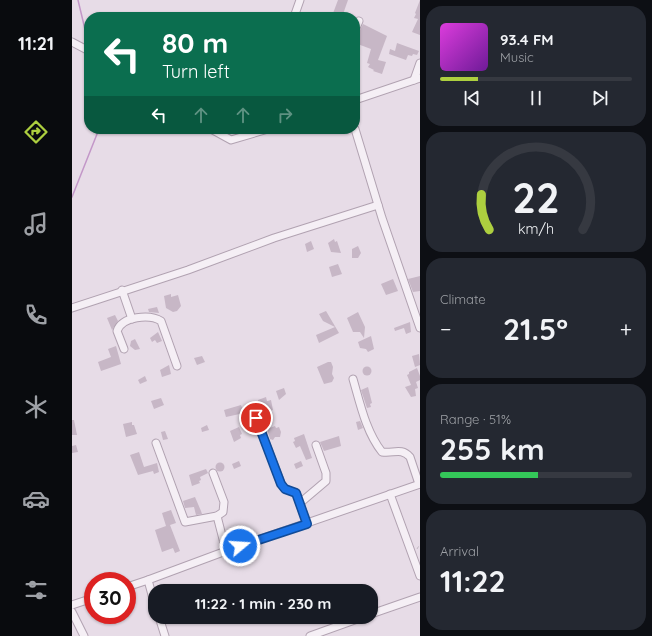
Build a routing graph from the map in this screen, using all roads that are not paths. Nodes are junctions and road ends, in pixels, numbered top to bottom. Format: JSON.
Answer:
{"nodes":[{"id":1,"x":300,"y":0,"type":"edge"},
{"id":2,"x":296,"y":12,"type":"edge"},
{"id":3,"x":72,"y":42,"type":"edge"},
{"id":4,"x":84,"y":48,"type":"edge"},
{"id":5,"x":420,"y":63,"type":"edge"},
{"id":6,"x":417,"y":79,"type":"edge"},
{"id":7,"x":360,"y":98,"type":"edge"},
{"id":8,"x":220,"y":134,"type":"edge"},
{"id":9,"x":251,"y":134,"type":"edge"},
{"id":10,"x":357,"y":134,"type":"edge"},
{"id":11,"x":378,"y":205,"type":"junction"},
{"id":12,"x":122,"y":290,"type":"junction"},
{"id":13,"x":417,"y":307,"type":"edge"},
{"id":14,"x":72,"y":308,"type":"edge"},
{"id":15,"x":132,"y":319,"type":"junction"},
{"id":16,"x":420,"y":328,"type":"edge"},
{"id":17,"x":124,"y":349,"type":"dead end"},
{"id":18,"x":177,"y":366,"type":"dead end"},
{"id":19,"x":353,"y":379,"type":"dead end"},
{"id":20,"x":256,"y":418,"type":"dead end"},
{"id":21,"x":156,"y":443,"type":"dead end"},
{"id":22,"x":316,"y":445,"type":"dead end"},
{"id":23,"x":213,"y":473,"type":"dead end"},
{"id":24,"x":420,"y":484,"type":"edge"},
{"id":25,"x":390,"y":494,"type":"junction"},
{"id":26,"x":300,"y":503,"type":"junction"},
{"id":27,"x":217,"y":516,"type":"junction"},
{"id":28,"x":307,"y":524,"type":"junction"},
{"id":29,"x":226,"y":551,"type":"junction"},
{"id":30,"x":420,"y":576,"type":"edge"},
{"id":31,"x":148,"y":580,"type":"junction"},
{"id":32,"x":136,"y":584,"type":"edge"},
{"id":33,"x":149,"y":584,"type":"edge"},
{"id":34,"x":420,"y":597,"type":"edge"},
{"id":35,"x":84,"y":601,"type":"edge"},
{"id":36,"x":72,"y":605,"type":"edge"},
{"id":37,"x":72,"y":612,"type":"edge"},
{"id":38,"x":378,"y":612,"type":"edge"},
{"id":39,"x":161,"y":624,"type":"edge"},
{"id":40,"x":343,"y":624,"type":"edge"},
{"id":41,"x":84,"y":636,"type":"edge"},
{"id":42,"x":165,"y":636,"type":"edge"},
{"id":43,"x":310,"y":636,"type":"edge"}],
"edges":[{"from":1,"to":2,"type":"street"},
{"from":3,"to":4,"type":"street"},
{"from":5,"to":6,"type":"street"},
{"from":6,"to":7,"type":"street"},
{"from":8,"to":9,"type":"street"},
{"from":10,"to":11,"type":"street"},
{"from":11,"to":12,"type":"street"},
{"from":11,"to":13,"type":"street"},
{"from":12,"to":14,"type":"street"},
{"from":12,"to":15,"type":"street"},
{"from":13,"to":16,"type":"street"},
{"from":15,"to":17,"type":"street"},
{"from":15,"to":18,"type":"street"},
{"from":19,"to":24,"type":"street"},
{"from":20,"to":26,"type":"street"},
{"from":21,"to":27,"type":"street"},
{"from":22,"to":26,"type":"street"},
{"from":23,"to":27,"type":"street"},
{"from":24,"to":25,"type":"street"},
{"from":25,"to":28,"type":"street"},
{"from":25,"to":30,"type":"street"},
{"from":26,"to":28,"type":"street"},
{"from":27,"to":29,"type":"street"},
{"from":28,"to":29,"type":"street"},
{"from":29,"to":31,"type":"street"},
{"from":31,"to":32,"type":"street"},
{"from":31,"to":33,"type":"street"},
{"from":34,"to":38,"type":"street"},
{"from":35,"to":36,"type":"street"},
{"from":37,"to":41,"type":"street"},
{"from":39,"to":42,"type":"street"},
{"from":40,"to":43,"type":"street"}]}
